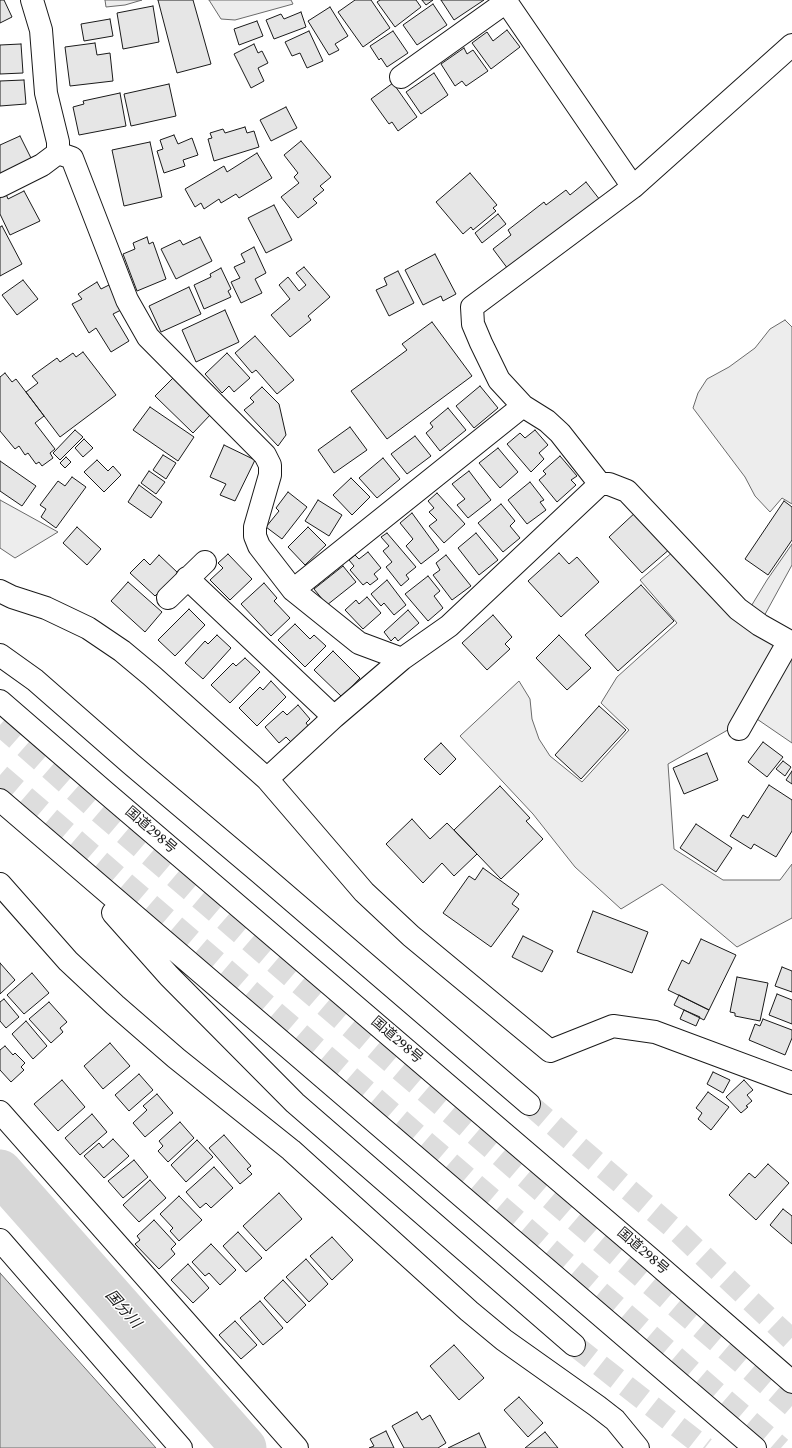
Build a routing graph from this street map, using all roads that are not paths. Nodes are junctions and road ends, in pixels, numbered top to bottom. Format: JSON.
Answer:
{"nodes":[{"id":1,"x":32,"y":0,"type":"edge"},
{"id":2,"x":505,"y":1,"type":"edge"},
{"id":3,"x":792,"y":45,"type":"edge"},
{"id":4,"x":401,"y":77,"type":"dead end"},
{"id":5,"x":58,"y":153,"type":"junction"},
{"id":6,"x":0,"y":186,"type":"edge"},
{"id":7,"x":633,"y":187,"type":"junction"},
{"id":8,"x":523,"y":406,"type":"junction"},
{"id":9,"x":600,"y":484,"type":"junction"},
{"id":10,"x":205,"y":562,"type":"dead end"},
{"id":11,"x":187,"y":578,"type":"junction"},
{"id":12,"x":293,"y":590,"type":"junction"},
{"id":13,"x":0,"y":591,"type":"edge"},
{"id":14,"x":168,"y":598,"type":"dead end"},
{"id":15,"x":790,"y":642,"type":"edge"},
{"id":16,"x":0,"y":655,"type":"edge"},
{"id":17,"x":402,"y":659,"type":"junction"},
{"id":18,"x":0,"y":701,"type":"edge"},
{"id":19,"x":334,"y":717,"type":"junction"},
{"id":20,"x":739,"y":729,"type":"dead end"},
{"id":21,"x":267,"y":778,"type":"junction"},
{"id":22,"x":0,"y":800,"type":"edge"},
{"id":23,"x":54,"y":848,"type":"junction"},
{"id":24,"x":0,"y":884,"type":"edge"},
{"id":25,"x":792,"y":1084,"type":"edge"},
{"id":26,"x":529,"y":1104,"type":"tunnel mouth"},
{"id":27,"x":0,"y":1112,"type":"edge"},
{"id":28,"x":0,"y":1240,"type":"edge"},
{"id":29,"x":574,"y":1346,"type":"tunnel mouth"},
{"id":30,"x":792,"y":1382,"type":"edge"},
{"id":31,"x":181,"y":1448,"type":"edge"},
{"id":32,"x":297,"y":1448,"type":"edge"},
{"id":33,"x":638,"y":1448,"type":"edge"},
{"id":34,"x":755,"y":1448,"type":"edge"}],
"edges":[{"from":1,"to":5,"type":"main road"},
{"from":2,"to":4,"type":"main road"},
{"from":2,"to":7,"type":"main road"},
{"from":3,"to":7,"type":"main road"},
{"from":5,"to":6,"type":"main road"},
{"from":5,"to":12,"type":"main road"},
{"from":7,"to":8,"type":"main road"},
{"from":8,"to":9,"type":"main road"},
{"from":8,"to":12,"type":"main road"},
{"from":9,"to":15,"type":"main road"},
{"from":9,"to":17,"type":"main road"},
{"from":10,"to":11,"type":"main road"},
{"from":11,"to":14,"type":"main road"},
{"from":11,"to":19,"type":"main road"},
{"from":12,"to":17,"type":"main road"},
{"from":13,"to":21,"type":"main road"},
{"from":15,"to":20,"type":"main road"},
{"from":16,"to":26,"type":"main road"},
{"from":17,"to":19,"type":"main road"},
{"from":18,"to":30,"type":"main road","name":"国道298号"},
{"from":19,"to":21,"type":"main road"},
{"from":21,"to":25,"type":"main road"},
{"from":22,"to":23,"type":"main road"},
{"from":23,"to":29,"type":"main road"},
{"from":23,"to":34,"type":"main road"},
{"from":24,"to":33,"type":"main road"},
{"from":27,"to":32,"type":"main road"},
{"from":28,"to":31,"type":"main road"}]}
